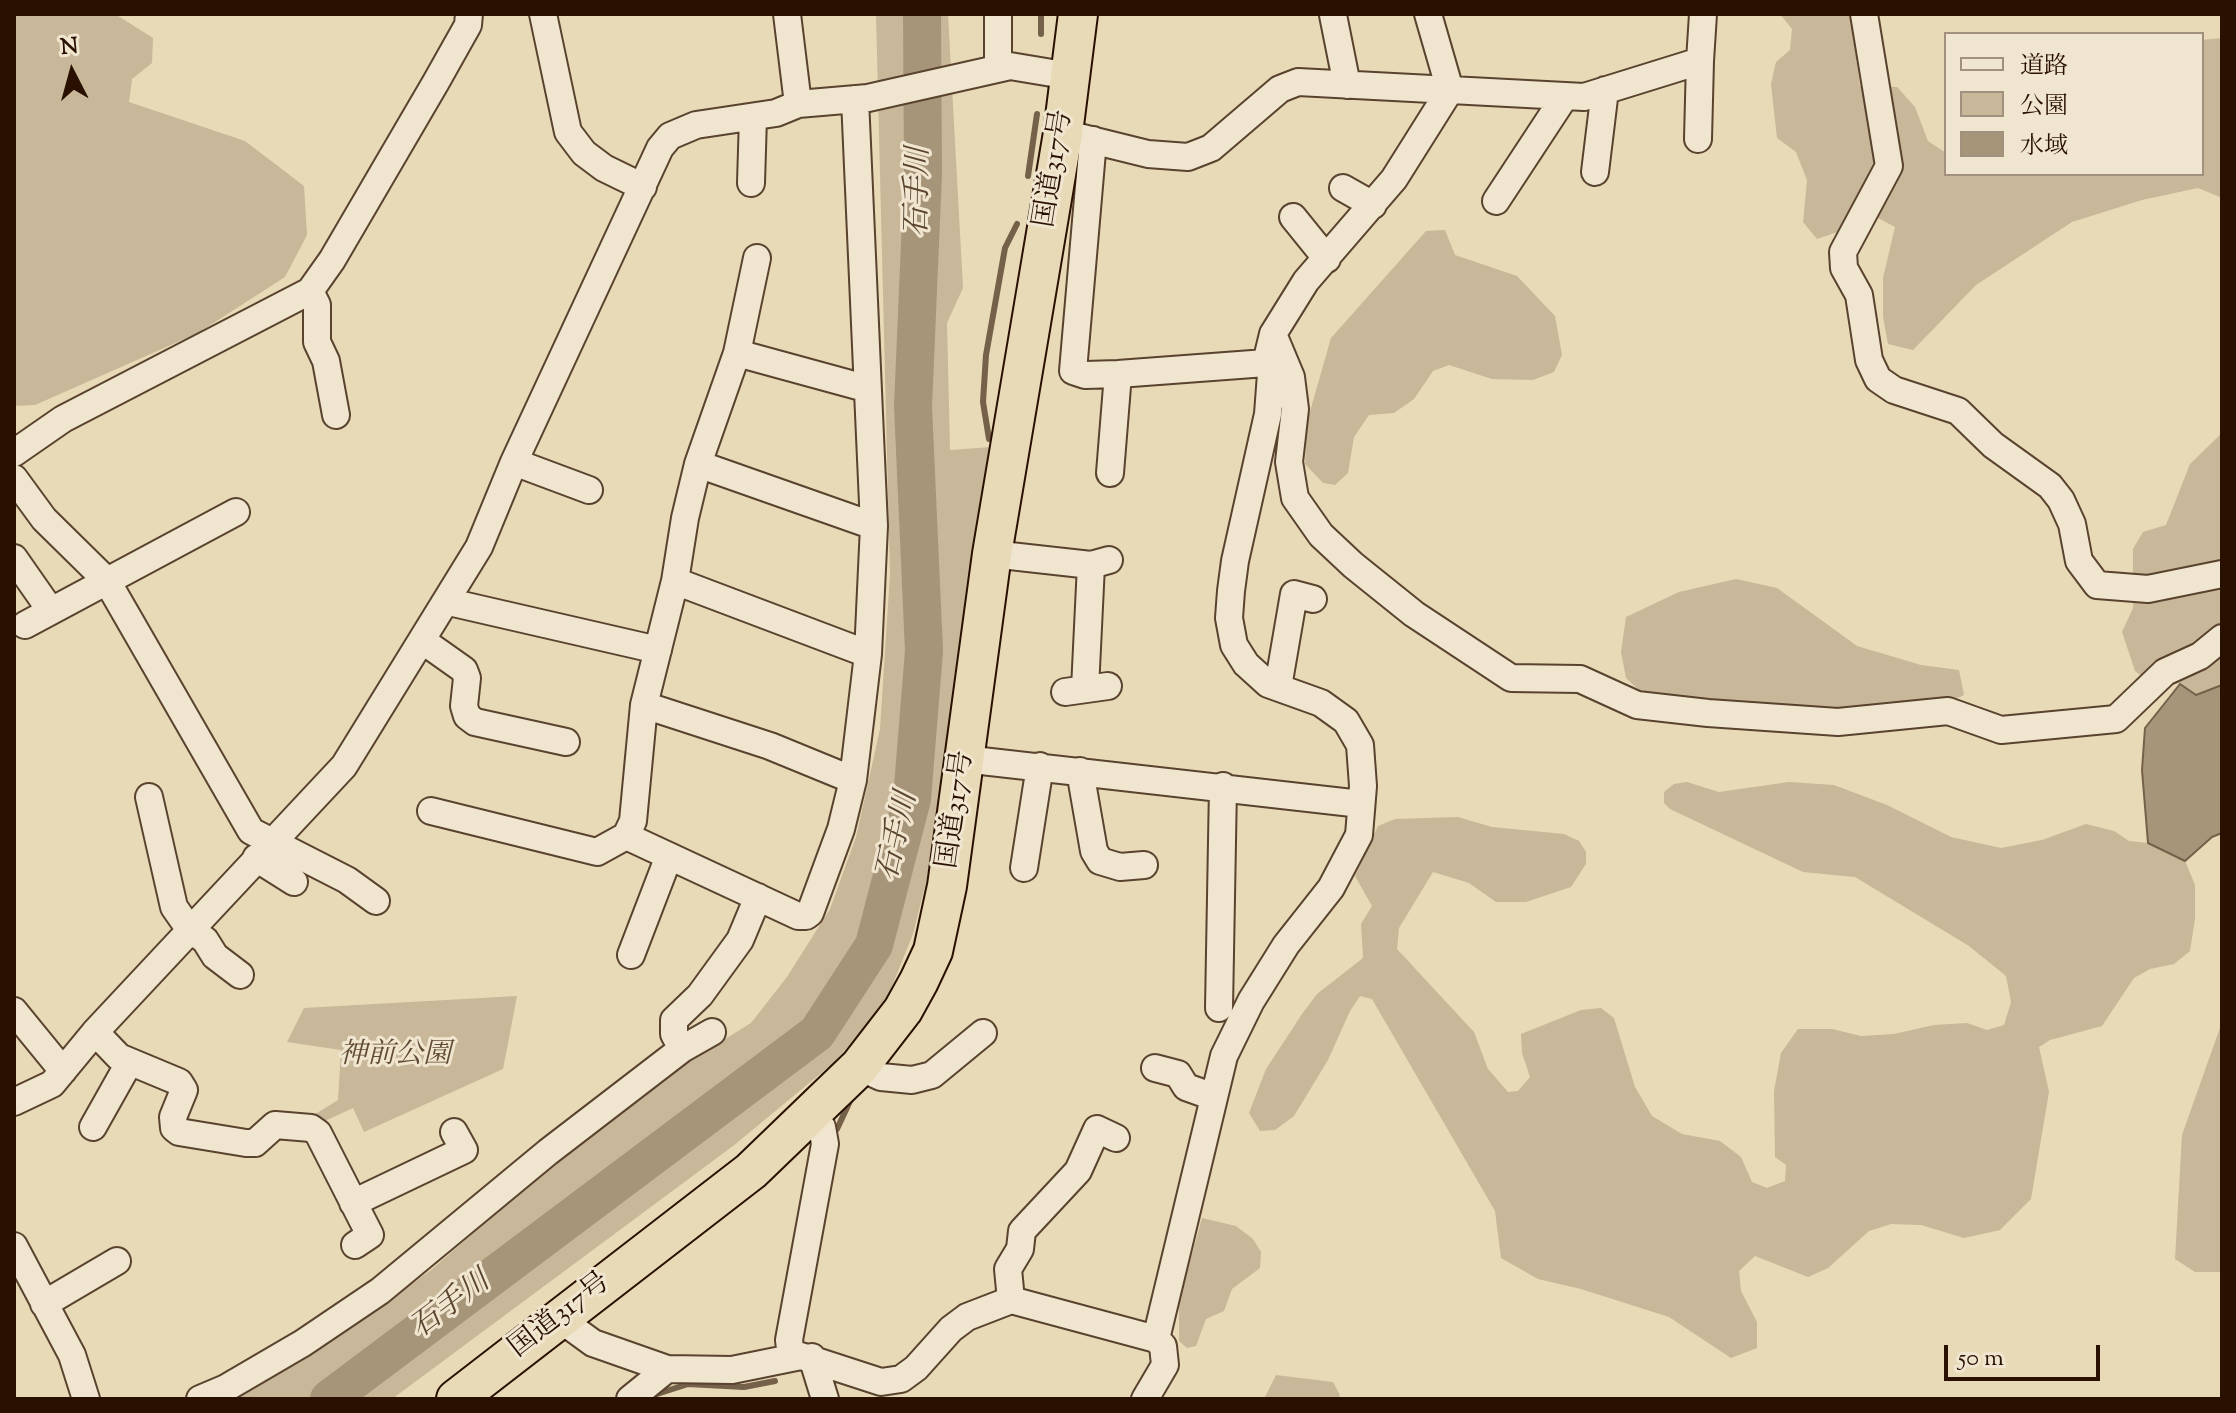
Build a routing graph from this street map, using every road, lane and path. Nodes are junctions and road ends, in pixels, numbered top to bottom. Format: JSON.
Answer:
{"nodes":[{"id":1,"x":469,"y":14,"type":"edge"},
{"id":2,"x":543,"y":14,"type":"edge"},
{"id":3,"x":787,"y":14,"type":"edge"},
{"id":4,"x":998,"y":14,"type":"edge"},
{"id":5,"x":1078,"y":14,"type":"edge"},
{"id":6,"x":1428,"y":14,"type":"edge"},
{"id":7,"x":1703,"y":14,"type":"edge"},
{"id":8,"x":1864,"y":14,"type":"edge"},
{"id":9,"x":1333,"y":15,"type":"edge"},
{"id":10,"x":1700,"y":61,"type":"junction"},
{"id":11,"x":998,"y":68,"type":"junction"},
{"id":12,"x":1070,"y":76,"type":"junction"},
{"id":13,"x":1347,"y":85,"type":"junction"},
{"id":14,"x":1450,"y":90,"type":"junction"},
{"id":15,"x":1605,"y":90,"type":"junction"},
{"id":16,"x":1565,"y":96,"type":"junction"},
{"id":17,"x":862,"y":98,"type":"junction"},
{"id":18,"x":798,"y":104,"type":"junction"},
{"id":19,"x":753,"y":117,"type":"junction"},
{"id":20,"x":1078,"y":137,"type":"junction"},
{"id":21,"x":1698,"y":139,"type":"dead end"},
{"id":22,"x":1595,"y":172,"type":"dead end"},
{"id":23,"x":751,"y":183,"type":"dead end"},
{"id":24,"x":643,"y":187,"type":"junction"},
{"id":25,"x":1343,"y":188,"type":"dead end"},
{"id":26,"x":1496,"y":201,"type":"dead end"},
{"id":27,"x":1373,"y":205,"type":"junction"},
{"id":28,"x":1293,"y":217,"type":"dead end"},
{"id":29,"x":757,"y":258,"type":"dead end"},
{"id":30,"x":1327,"y":259,"type":"junction"},
{"id":31,"x":310,"y":291,"type":"junction"},
{"id":32,"x":1273,"y":334,"type":"junction"},
{"id":33,"x":737,"y":353,"type":"junction"},
{"id":34,"x":1266,"y":363,"type":"junction"},
{"id":35,"x":1118,"y":374,"type":"junction"},
{"id":36,"x":865,"y":388,"type":"junction"},
{"id":37,"x":336,"y":415,"type":"dead end"},
{"id":38,"x":14,"y":453,"type":"edge"},
{"id":39,"x":514,"y":462,"type":"junction"},
{"id":40,"x":698,"y":464,"type":"junction"},
{"id":41,"x":1110,"y":473,"type":"dead end"},
{"id":42,"x":14,"y":478,"type":"edge"},
{"id":43,"x":589,"y":490,"type":"dead end"},
{"id":44,"x":236,"y":512,"type":"dead end"},
{"id":45,"x":874,"y":526,"type":"junction"},
{"id":46,"x":992,"y":554,"type":"junction"},
{"id":47,"x":14,"y":558,"type":"edge"},
{"id":48,"x":2222,"y":574,"type":"edge"},
{"id":49,"x":107,"y":581,"type":"junction"},
{"id":50,"x":675,"y":581,"type":"junction"},
{"id":51,"x":1313,"y":599,"type":"dead end"},
{"id":52,"x":449,"y":602,"type":"junction"},
{"id":53,"x":51,"y":611,"type":"junction"},
{"id":54,"x":25,"y":625,"type":"dead end"},
{"id":55,"x":2222,"y":638,"type":"edge"},
{"id":56,"x":423,"y":641,"type":"junction"},
{"id":57,"x":658,"y":650,"type":"junction"},
{"id":58,"x":868,"y":654,"type":"junction"},
{"id":59,"x":1278,"y":687,"type":"junction"},
{"id":60,"x":1086,"y":689,"type":"dead end"},
{"id":61,"x":644,"y":705,"type":"junction"},
{"id":62,"x":566,"y":742,"type":"dead end"},
{"id":63,"x":964,"y":759,"type":"junction"},
{"id":64,"x":1040,"y":766,"type":"junction"},
{"id":65,"x":1080,"y":771,"type":"junction"},
{"id":66,"x":853,"y":780,"type":"junction"},
{"id":67,"x":1223,"y":786,"type":"junction"},
{"id":68,"x":149,"y":797,"type":"dead end"},
{"id":69,"x":1361,"y":804,"type":"junction"},
{"id":70,"x":431,"y":811,"type":"dead end"},
{"id":71,"x":626,"y":836,"type":"junction"},
{"id":72,"x":264,"y":849,"type":"junction"},
{"id":73,"x":669,"y":856,"type":"junction"},
{"id":74,"x":1144,"y":865,"type":"dead end"},
{"id":75,"x":1024,"y":868,"type":"dead end"},
{"id":76,"x":294,"y":882,"type":"dead end"},
{"id":77,"x":758,"y":897,"type":"junction"},
{"id":78,"x":376,"y":901,"type":"dead end"},
{"id":79,"x":190,"y":930,"type":"junction"},
{"id":80,"x":631,"y":955,"type":"dead end"},
{"id":81,"x":240,"y":975,"type":"dead end"},
{"id":82,"x":1219,"y":1008,"type":"dead end"},
{"id":83,"x":14,"y":1011,"type":"edge"},
{"id":84,"x":95,"y":1032,"type":"junction"},
{"id":85,"x":712,"y":1032,"type":"dead end"},
{"id":86,"x":983,"y":1033,"type":"dead end"},
{"id":87,"x":682,"y":1049,"type":"junction"},
{"id":88,"x":129,"y":1063,"type":"junction"},
{"id":89,"x":859,"y":1067,"type":"junction"},
{"id":90,"x":1155,"y":1068,"type":"dead end"},
{"id":91,"x":63,"y":1071,"type":"junction"},
{"id":92,"x":1214,"y":1097,"type":"junction"},
{"id":93,"x":14,"y":1102,"type":"edge"},
{"id":94,"x":811,"y":1116,"type":"junction"},
{"id":95,"x":93,"y":1127,"type":"dead end"},
{"id":96,"x":454,"y":1132,"type":"dead end"},
{"id":97,"x":1116,"y":1138,"type":"dead end"},
{"id":98,"x":353,"y":1203,"type":"junction"},
{"id":99,"x":355,"y":1245,"type":"dead end"},
{"id":100,"x":117,"y":1261,"type":"dead end"},
{"id":101,"x":18,"y":1262,"type":"edge"},
{"id":102,"x":1011,"y":1300,"type":"junction"},
{"id":103,"x":44,"y":1304,"type":"junction"},
{"id":104,"x":563,"y":1315,"type":"junction"},
{"id":105,"x":1156,"y":1339,"type":"junction"},
{"id":106,"x":802,"y":1357,"type":"junction"},
{"id":107,"x":667,"y":1369,"type":"junction"},
{"id":108,"x":86,"y":1399,"type":"edge"},
{"id":109,"x":200,"y":1399,"type":"edge"},
{"id":110,"x":456,"y":1399,"type":"edge"},
{"id":111,"x":630,"y":1399,"type":"edge"},
{"id":112,"x":825,"y":1399,"type":"edge"},
{"id":113,"x":1145,"y":1399,"type":"edge"}],
"edges":[{"from":1,"to":31,"type":"street"},
{"from":2,"to":24,"type":"street"},
{"from":3,"to":18,"type":"street"},
{"from":4,"to":11,"type":"street"},
{"from":5,"to":12,"type":"highway","name":"国道317号"},
{"from":6,"to":14,"type":"street"},
{"from":7,"to":10,"type":"street"},
{"from":8,"to":48,"type":"street"},
{"from":9,"to":13,"type":"street"},
{"from":10,"to":15,"type":"street"},
{"from":10,"to":21,"type":"street"},
{"from":11,"to":12,"type":"street"},
{"from":11,"to":17,"type":"street"},
{"from":12,"to":20,"type":"highway","name":"国道317号"},
{"from":13,"to":14,"type":"street"},
{"from":13,"to":20,"type":"street"},
{"from":14,"to":16,"type":"street"},
{"from":14,"to":27,"type":"street"},
{"from":15,"to":16,"type":"street"},
{"from":15,"to":22,"type":"street"},
{"from":16,"to":26,"type":"street"},
{"from":17,"to":18,"type":"street"},
{"from":17,"to":36,"type":"street"},
{"from":18,"to":19,"type":"street"},
{"from":19,"to":23,"type":"street"},
{"from":19,"to":24,"type":"street"},
{"from":20,"to":35,"type":"street"},
{"from":20,"to":46,"type":"highway","name":"国道317号"},
{"from":24,"to":39,"type":"street"},
{"from":25,"to":27,"type":"street"},
{"from":27,"to":30,"type":"street"},
{"from":28,"to":30,"type":"street"},
{"from":29,"to":33,"type":"street"},
{"from":30,"to":32,"type":"street"},
{"from":31,"to":37,"type":"street"},
{"from":31,"to":38,"type":"street"},
{"from":32,"to":34,"type":"street"},
{"from":32,"to":55,"type":"street"},
{"from":33,"to":36,"type":"street"},
{"from":33,"to":40,"type":"street"},
{"from":34,"to":35,"type":"street"},
{"from":34,"to":59,"type":"street"},
{"from":35,"to":41,"type":"street"},
{"from":36,"to":45,"type":"street"},
{"from":39,"to":43,"type":"street"},
{"from":39,"to":52,"type":"street"},
{"from":40,"to":45,"type":"street"},
{"from":40,"to":50,"type":"street"},
{"from":42,"to":49,"type":"street"},
{"from":44,"to":49,"type":"street"},
{"from":45,"to":58,"type":"street"},
{"from":46,"to":60,"type":"street"},
{"from":46,"to":63,"type":"highway","name":"国道317号"},
{"from":47,"to":53,"type":"street"},
{"from":49,"to":53,"type":"street"},
{"from":49,"to":72,"type":"street"},
{"from":50,"to":57,"type":"street"},
{"from":50,"to":58,"type":"street"},
{"from":51,"to":59,"type":"street"},
{"from":52,"to":56,"type":"street"},
{"from":52,"to":57,"type":"street"},
{"from":53,"to":54,"type":"street"},
{"from":56,"to":62,"type":"street"},
{"from":56,"to":72,"type":"street"},
{"from":57,"to":61,"type":"street"},
{"from":58,"to":66,"type":"street"},
{"from":59,"to":69,"type":"street"},
{"from":61,"to":66,"type":"street"},
{"from":61,"to":71,"type":"street"},
{"from":63,"to":64,"type":"street"},
{"from":63,"to":89,"type":"highway","name":"国道317号"},
{"from":64,"to":65,"type":"street"},
{"from":64,"to":75,"type":"street"},
{"from":65,"to":67,"type":"street"},
{"from":65,"to":74,"type":"street"},
{"from":66,"to":77,"type":"street"},
{"from":67,"to":69,"type":"street"},
{"from":67,"to":82,"type":"street"},
{"from":68,"to":79,"type":"street"},
{"from":69,"to":92,"type":"street"},
{"from":70,"to":71,"type":"street"},
{"from":71,"to":73,"type":"street"},
{"from":72,"to":76,"type":"street"},
{"from":72,"to":78,"type":"street"},
{"from":72,"to":79,"type":"street"},
{"from":73,"to":77,"type":"street"},
{"from":73,"to":80,"type":"street"},
{"from":77,"to":87,"type":"street"},
{"from":79,"to":81,"type":"street"},
{"from":79,"to":84,"type":"street"},
{"from":83,"to":91,"type":"street"},
{"from":84,"to":88,"type":"street"},
{"from":84,"to":91,"type":"street"},
{"from":85,"to":87,"type":"street"},
{"from":86,"to":89,"type":"street"},
{"from":87,"to":109,"type":"street"},
{"from":88,"to":95,"type":"street"},
{"from":88,"to":98,"type":"street"},
{"from":89,"to":94,"type":"highway","name":"国道317号"},
{"from":90,"to":92,"type":"street"},
{"from":91,"to":93,"type":"street"},
{"from":92,"to":105,"type":"street"},
{"from":94,"to":104,"type":"highway","name":"国道317号"},
{"from":94,"to":106,"type":"street"},
{"from":96,"to":98,"type":"street"},
{"from":97,"to":102,"type":"street"},
{"from":98,"to":99,"type":"street"},
{"from":100,"to":103,"type":"street"},
{"from":101,"to":103,"type":"street"},
{"from":102,"to":105,"type":"street"},
{"from":102,"to":106,"type":"street"},
{"from":103,"to":108,"type":"street"},
{"from":104,"to":107,"type":"street"},
{"from":104,"to":110,"type":"highway","name":"国道317号"},
{"from":105,"to":113,"type":"street"},
{"from":106,"to":107,"type":"street"},
{"from":106,"to":112,"type":"street"},
{"from":107,"to":111,"type":"street"}]}
